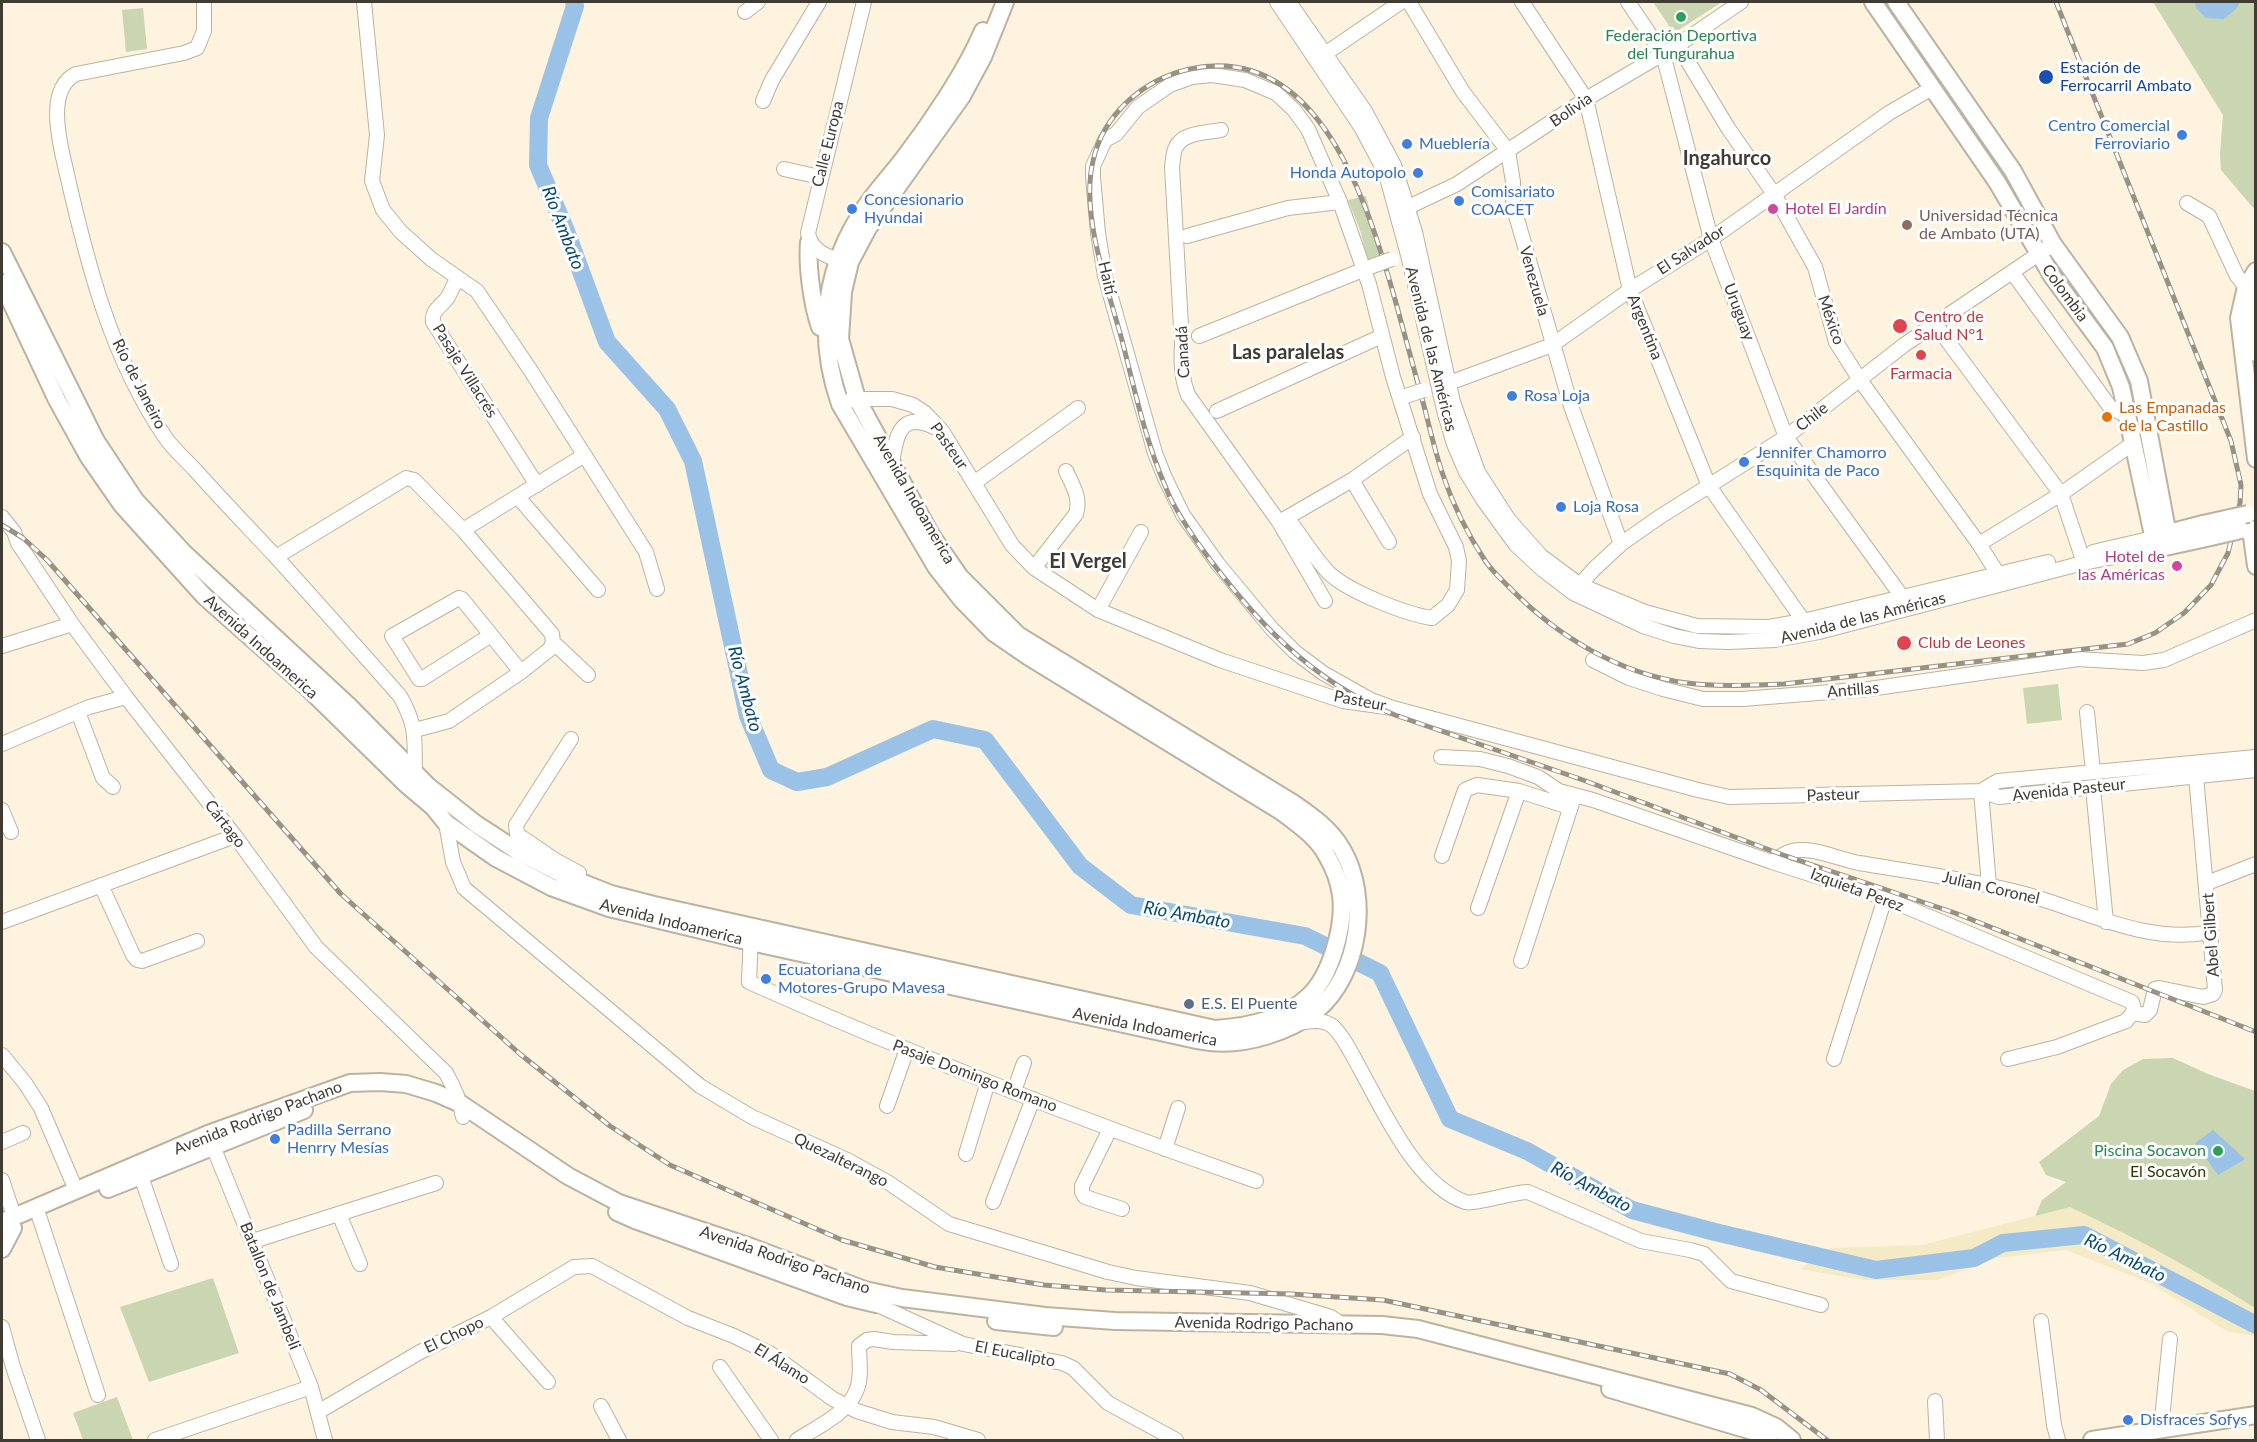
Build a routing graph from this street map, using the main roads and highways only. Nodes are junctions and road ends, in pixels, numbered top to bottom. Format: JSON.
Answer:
{"nodes":[{"id":1,"x":993,"y":2,"type":"edge"},
{"id":2,"x":1005,"y":2,"type":"edge"},
{"id":3,"x":1874,"y":2,"type":"edge"},
{"id":4,"x":1896,"y":2,"type":"edge"},
{"id":5,"x":809,"y":242,"type":"road end"},
{"id":6,"x":2,"y":252,"type":"edge"},
{"id":7,"x":844,"y":261,"type":"junction"},
{"id":8,"x":2256,"y":270,"type":"edge"},
{"id":9,"x":2,"y":283,"type":"edge"},
{"id":10,"x":2251,"y":291,"type":"edge"},
{"id":11,"x":827,"y":341,"type":"junction"},
{"id":12,"x":2256,"y":353,"type":"edge"},
{"id":13,"x":2250,"y":366,"type":"edge"},
{"id":14,"x":2254,"y":438,"type":"edge"},
{"id":15,"x":2256,"y":459,"type":"edge"},
{"id":16,"x":2250,"y":522,"type":"edge"},
{"id":17,"x":2161,"y":542,"type":"junction"},
{"id":18,"x":2256,"y":566,"type":"edge"},
{"id":19,"x":411,"y":779,"type":"junction"},
{"id":20,"x":1287,"y":807,"type":"junction"},
{"id":21,"x":751,"y":935,"type":"junction"},
{"id":22,"x":1313,"y":1003,"type":"junction"},
{"id":23,"x":462,"y":1110,"type":"junction"},
{"id":24,"x":211,"y":1140,"type":"junction"},
{"id":25,"x":8,"y":1225,"type":"edge"},
{"id":26,"x":2,"y":1249,"type":"edge"},
{"id":27,"x":2256,"y":1415,"type":"edge"},
{"id":28,"x":1769,"y":1440,"type":"edge"},
{"id":29,"x":1792,"y":1440,"type":"edge"},
{"id":30,"x":2092,"y":1440,"type":"edge"}],
"edges":[{"from":1,"to":7,"type":"main road","name":"Avenida Indoamerica"},
{"from":2,"to":7,"type":"main road","name":"Avenida Indoamerica"},
{"from":3,"to":17,"type":"main road","name":"Colombia"},
{"from":4,"to":17,"type":"main road","name":"Colombia"},
{"from":5,"to":11,"type":"main road"},
{"from":6,"to":19,"type":"main road","name":"Avenida Indoamerica"},
{"from":7,"to":11,"type":"main road","name":"Avenida Indoamerica"},
{"from":7,"to":20,"type":"main road","name":"Avenida Indoamerica"},
{"from":8,"to":10,"type":"main road"},
{"from":9,"to":19,"type":"main road","name":"Avenida Indoamerica"},
{"from":10,"to":12,"type":"main road"},
{"from":10,"to":13,"type":"main road"},
{"from":11,"to":20,"type":"main road","name":"Avenida Indoamerica"},
{"from":13,"to":14,"type":"main road"},
{"from":14,"to":15,"type":"main road"},
{"from":16,"to":17,"type":"main road","name":"Avenida de las Américas","bridge":true},
{"from":16,"to":18,"type":"main road"},
{"from":19,"to":21,"type":"main road","name":"Avenida Indoamerica"},
{"from":19,"to":21,"type":"main road","name":"Avenida Indoamerica"},
{"from":20,"to":22,"type":"main road","name":"Avenida Indoamerica"},
{"from":21,"to":22,"type":"main road","name":"Avenida Indoamerica"},
{"from":21,"to":22,"type":"main road","name":"Avenida Indoamerica"},
{"from":23,"to":24,"type":"main road","name":"Avenida Rodrigo Pachano"},
{"from":23,"to":28,"type":"main road","name":"Avenida Rodrigo Pachano"},
{"from":23,"to":29,"type":"main road","name":"Avenida Rodrigo Pachano"},
{"from":24,"to":25,"type":"main road","name":"Avenida Rodrigo Pachano"},
{"from":24,"to":25,"type":"main road","name":"Avenida Rodrigo Pachano"},
{"from":25,"to":26,"type":"main road"},
{"from":27,"to":30,"type":"main road"}]}
